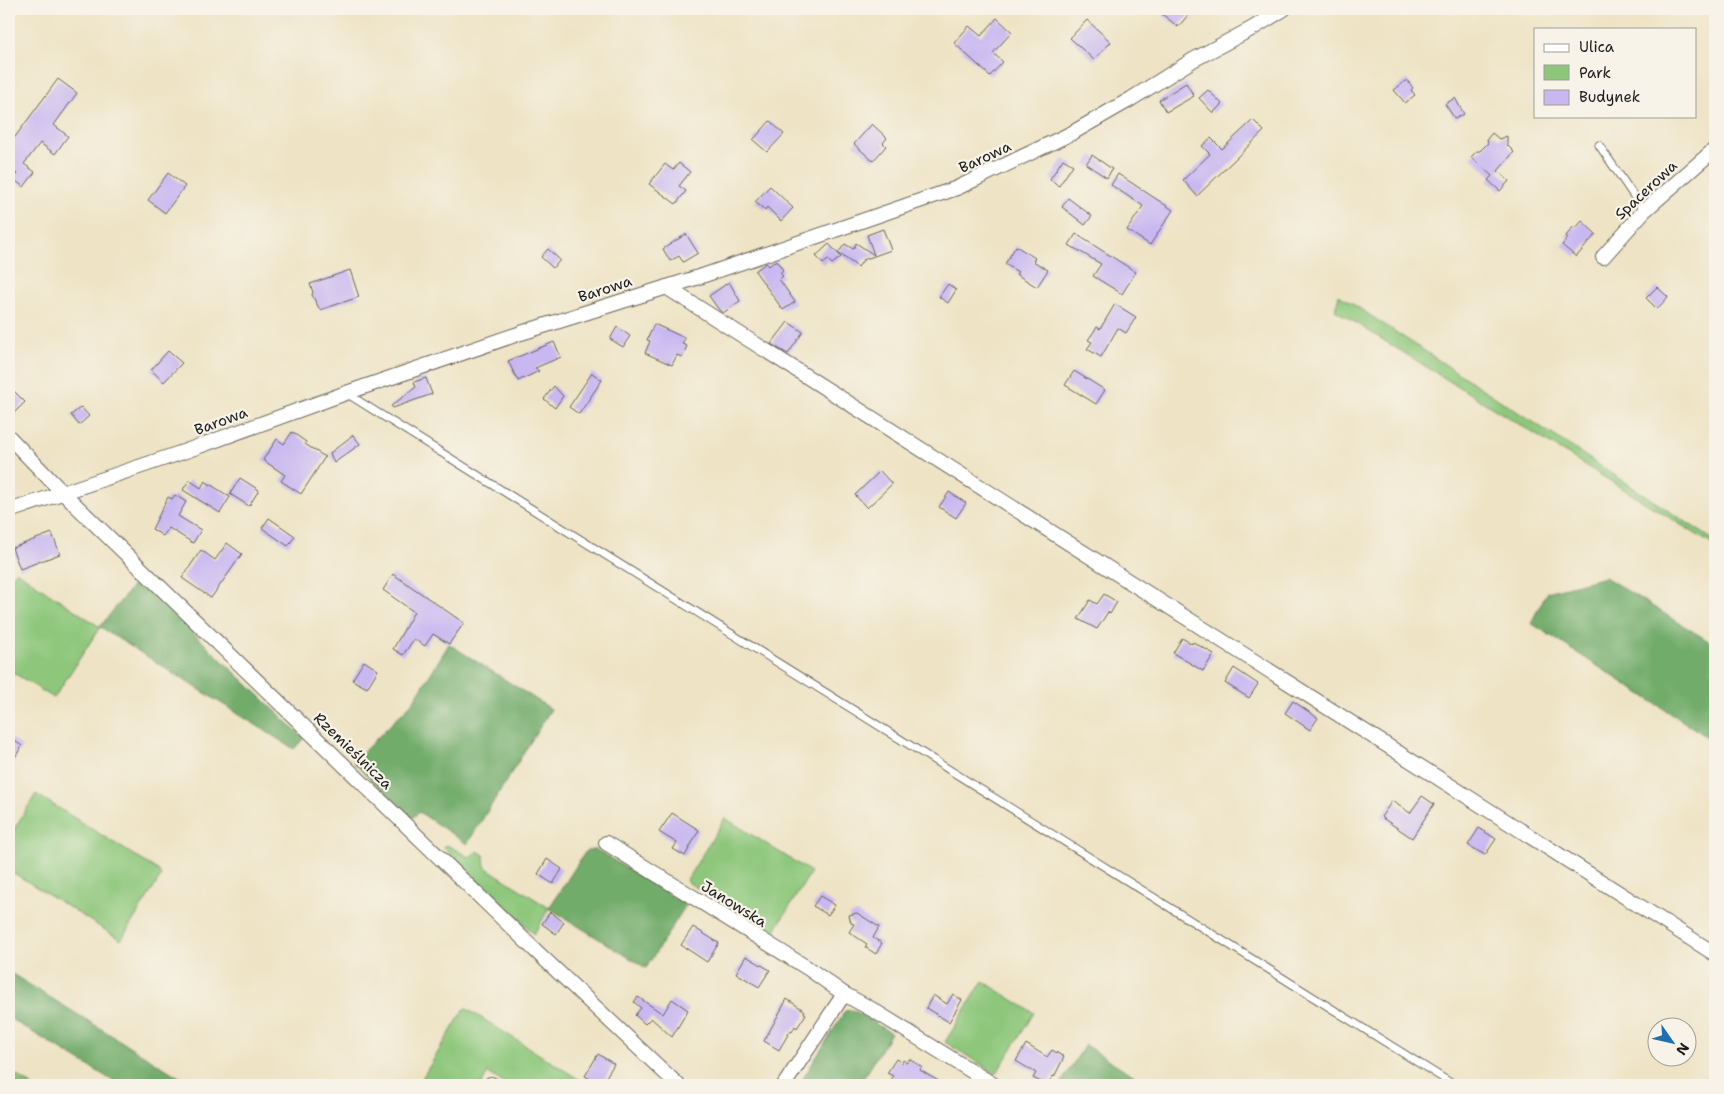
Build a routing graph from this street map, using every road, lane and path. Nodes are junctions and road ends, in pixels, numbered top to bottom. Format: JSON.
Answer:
{"nodes":[{"id":1,"x":1284,"y":9,"type":"edge"},
{"id":2,"x":1599,"y":145,"type":"dead end"},
{"id":3,"x":1715,"y":149,"type":"edge"},
{"id":4,"x":1644,"y":211,"type":"junction"},
{"id":5,"x":1603,"y":257,"type":"dead end"},
{"id":6,"x":666,"y":287,"type":"junction"},
{"id":7,"x":346,"y":393,"type":"junction"},
{"id":8,"x":9,"y":437,"type":"edge"},
{"id":9,"x":63,"y":493,"type":"junction"},
{"id":10,"x":9,"y":512,"type":"edge"},
{"id":11,"x":606,"y":843,"type":"dead end"},
{"id":12,"x":1715,"y":954,"type":"edge"},
{"id":13,"x":844,"y":994,"type":"junction"},
{"id":14,"x":678,"y":1085,"type":"edge"},
{"id":15,"x":784,"y":1085,"type":"edge"},
{"id":16,"x":994,"y":1085,"type":"edge"},
{"id":17,"x":1454,"y":1085,"type":"edge"}],
"edges":[{"from":1,"to":6,"type":"street","name":"Barowa"},
{"from":2,"to":4,"type":"lane"},
{"from":3,"to":4,"type":"street","name":"Spacerowa"},
{"from":4,"to":5,"type":"street","name":"Spacerowa"},
{"from":6,"to":7,"type":"street","name":"Barowa"},
{"from":6,"to":12,"type":"street"},
{"from":7,"to":9,"type":"street","name":"Barowa"},
{"from":7,"to":17,"type":"lane"},
{"from":8,"to":9,"type":"street","name":"Rzemieślnicza"},
{"from":9,"to":10,"type":"street","name":"Barowa"},
{"from":9,"to":14,"type":"street","name":"Rzemieślnicza"},
{"from":11,"to":13,"type":"street","name":"Janowska"},
{"from":13,"to":15,"type":"street"},
{"from":13,"to":16,"type":"street","name":"Janowska"}]}
